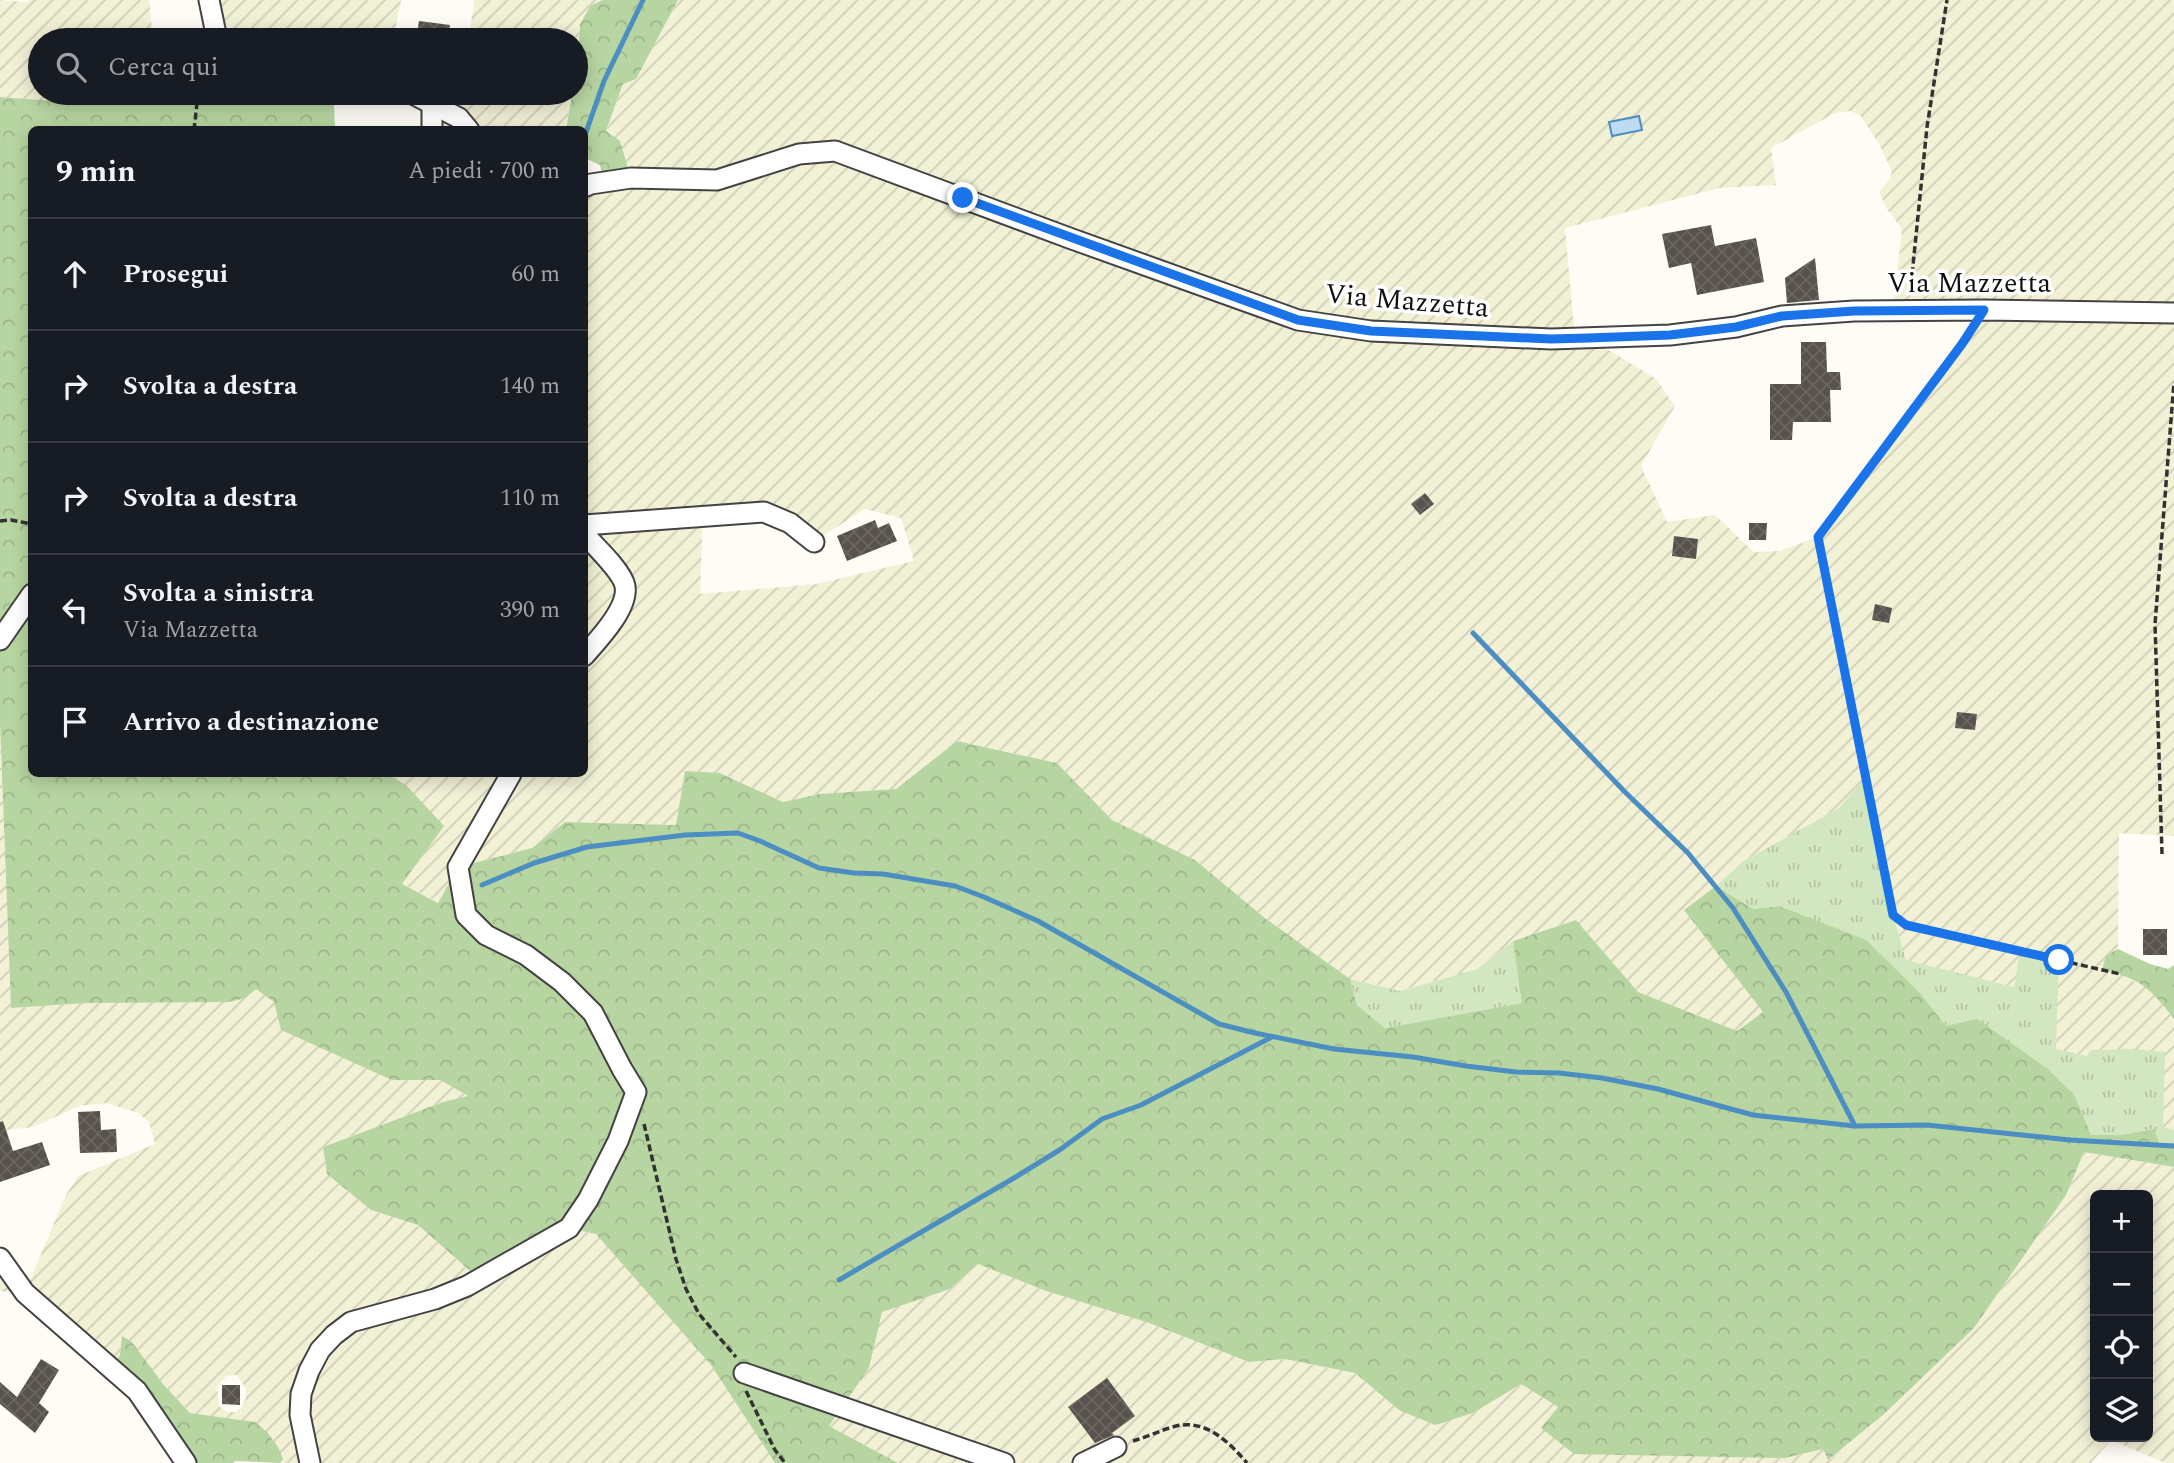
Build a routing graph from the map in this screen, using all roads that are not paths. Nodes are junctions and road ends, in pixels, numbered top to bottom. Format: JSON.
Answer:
{"nodes":[{"id":1,"x":208,"y":0,"type":"edge"},
{"id":2,"x":215,"y":28,"type":"edge"},
{"id":3,"x":432,"y":105,"type":"edge"},
{"id":4,"x":436,"y":105,"type":"edge"},
{"id":5,"x":432,"y":126,"type":"edge"},
{"id":6,"x":466,"y":126,"type":"edge"},
{"id":7,"x":588,"y":185,"type":"edge"},
{"id":8,"x":2174,"y":313,"type":"edge"},
{"id":9,"x":588,"y":525,"type":"edge"},
{"id":10,"x":588,"y":539,"type":"edge"},
{"id":11,"x":814,"y":542,"type":"dead end"},
{"id":12,"x":28,"y":600,"type":"edge"},
{"id":13,"x":0,"y":640,"type":"edge"},
{"id":14,"x":588,"y":651,"type":"edge"},
{"id":15,"x":509,"y":777,"type":"edge"},
{"id":16,"x":0,"y":1258,"type":"edge"},
{"id":17,"x":744,"y":1373,"type":"road end"},
{"id":18,"x":1116,"y":1447,"type":"road end"},
{"id":19,"x":186,"y":1463,"type":"edge"},
{"id":20,"x":310,"y":1463,"type":"edge"},
{"id":21,"x":1004,"y":1463,"type":"edge"},
{"id":22,"x":1083,"y":1463,"type":"edge"}],
"edges":[{"from":1,"to":2,"type":"street"},
{"from":3,"to":5,"type":"street"},
{"from":4,"to":6,"type":"street"},
{"from":7,"to":8,"type":"street","name":"Via Mazzetta"},
{"from":9,"to":11,"type":"street"},
{"from":10,"to":14,"type":"street"},
{"from":12,"to":13,"type":"street"},
{"from":15,"to":20,"type":"street"},
{"from":16,"to":19,"type":"street"},
{"from":17,"to":21,"type":"street"},
{"from":18,"to":22,"type":"street"}]}
